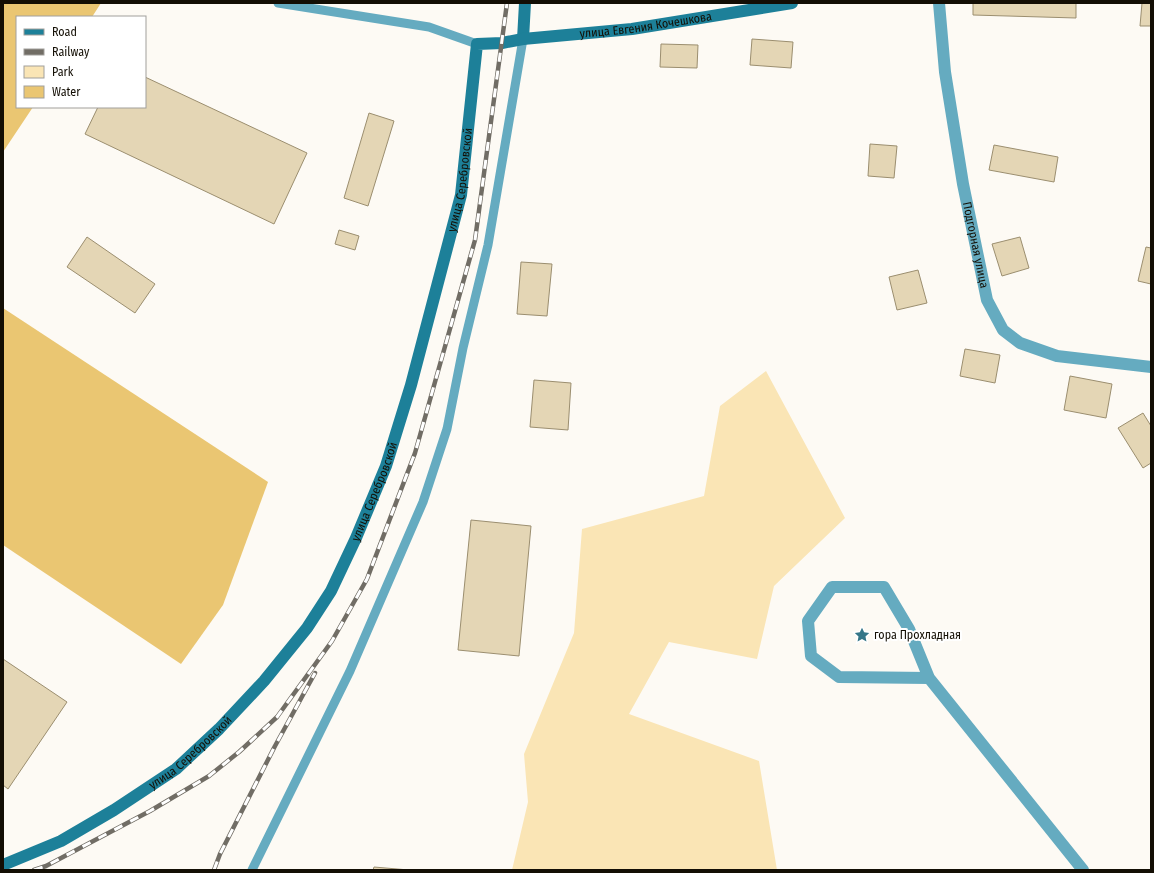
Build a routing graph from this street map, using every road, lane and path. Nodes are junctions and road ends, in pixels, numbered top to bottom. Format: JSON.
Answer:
{"nodes":[{"id":1,"x":278,"y":3,"type":"edge"},
{"id":2,"x":525,"y":3,"type":"edge"},
{"id":3,"x":792,"y":3,"type":"edge"},
{"id":4,"x":939,"y":3,"type":"edge"},
{"id":5,"x":523,"y":39,"type":"junction"},
{"id":6,"x":477,"y":44,"type":"junction"},
{"id":7,"x":1151,"y":367,"type":"edge"},
{"id":8,"x":929,"y":678,"type":"junction"},
{"id":9,"x":3,"y":865,"type":"edge"},
{"id":10,"x":252,"y":870,"type":"edge"},
{"id":11,"x":1083,"y":870,"type":"edge"}],
"edges":[{"from":1,"to":6,"type":"lane"},
{"from":2,"to":5,"type":"street"},
{"from":3,"to":5,"type":"street","name":"улица Евгения Кочешкова"},
{"from":4,"to":7,"type":"street","name":"Подгорная улица"},
{"from":5,"to":6,"type":"street"},
{"from":5,"to":10,"type":"lane"},
{"from":6,"to":9,"type":"street","name":"улица Серебровской"},
{"from":8,"to":8,"type":"street"},
{"from":8,"to":11,"type":"street"}]}
